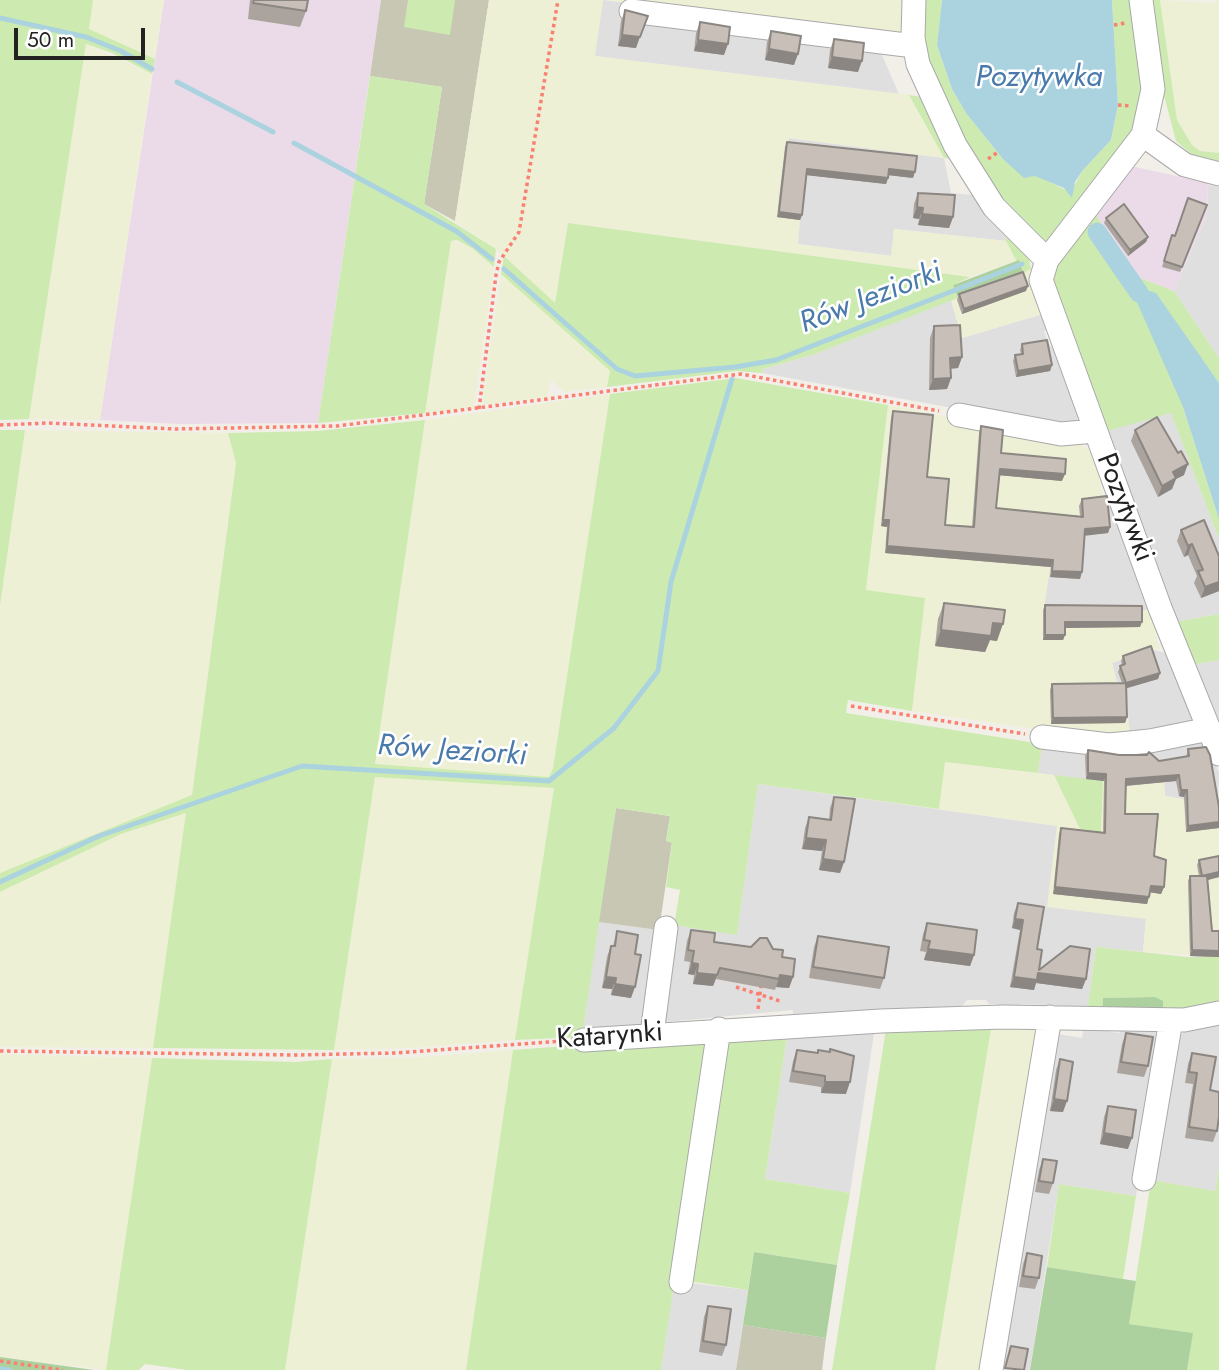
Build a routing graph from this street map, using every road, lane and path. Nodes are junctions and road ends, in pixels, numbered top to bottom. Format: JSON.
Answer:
{"nodes":[{"id":1,"x":558,"y":0,"type":"edge"},
{"id":2,"x":914,"y":0,"type":"edge"},
{"id":3,"x":1141,"y":0,"type":"edge"},
{"id":4,"x":631,"y":10,"type":"edge"},
{"id":5,"x":914,"y":46,"type":"junction"},
{"id":6,"x":1143,"y":135,"type":"junction"},
{"id":7,"x":1219,"y":174,"type":"edge"},
{"id":8,"x":1046,"y":260,"type":"junction"},
{"id":9,"x":479,"y":409,"type":"junction"},
{"id":10,"x":959,"y":415,"type":"joint"},
{"id":11,"x":0,"y":425,"type":"edge"},
{"id":12,"x":1095,"y":431,"type":"junction"},
{"id":13,"x":851,"y":706,"type":"dead end"},
{"id":14,"x":1209,"y":729,"type":"junction"},
{"id":15,"x":1042,"y":737,"type":"joint"},
{"id":16,"x":1219,"y":754,"type":"edge"},
{"id":17,"x":666,"y":928,"type":"dead end"},
{"id":18,"x":761,"y":986,"type":"edge"},
{"id":19,"x":736,"y":987,"type":"dead end"},
{"id":20,"x":759,"y":995,"type":"junction"},
{"id":21,"x":780,"y":1001,"type":"dead end"},
{"id":22,"x":758,"y":1013,"type":"dead end"},
{"id":23,"x":1219,"y":1013,"type":"edge"},
{"id":24,"x":1050,"y":1017,"type":"junction"},
{"id":25,"x":1171,"y":1020,"type":"junction"},
{"id":26,"x":719,"y":1029,"type":"junction"},
{"id":27,"x":652,"y":1034,"type":"junction"},
{"id":28,"x":584,"y":1040,"type":"joint"},
{"id":29,"x":0,"y":1051,"type":"edge"},
{"id":30,"x":1144,"y":1180,"type":"dead end"},
{"id":31,"x":681,"y":1282,"type":"dead end"},
{"id":32,"x":0,"y":1361,"type":"edge"},
{"id":33,"x":63,"y":1370,"type":"edge"},
{"id":34,"x":991,"y":1370,"type":"edge"}],
"edges":[{"from":1,"to":9,"type":"path"},
{"from":2,"to":5,"type":"street"},
{"from":3,"to":6,"type":"street"},
{"from":4,"to":5,"type":"street"},
{"from":5,"to":8,"type":"street"},
{"from":6,"to":7,"type":"street"},
{"from":6,"to":8,"type":"street"},
{"from":8,"to":12,"type":"street","name":"Pozytywki"},
{"from":9,"to":10,"type":"path"},
{"from":9,"to":11,"type":"path"},
{"from":10,"to":12,"type":"street"},
{"from":12,"to":14,"type":"street","name":"Pozytywki"},
{"from":13,"to":15,"type":"path"},
{"from":14,"to":15,"type":"street"},
{"from":14,"to":16,"type":"street","name":"Pozytywki"},
{"from":17,"to":27,"type":"street"},
{"from":18,"to":20,"type":"path"},
{"from":19,"to":20,"type":"path"},
{"from":20,"to":21,"type":"path"},
{"from":20,"to":22,"type":"path"},
{"from":23,"to":25,"type":"street","name":"Katarynki"},
{"from":24,"to":25,"type":"street","name":"Katarynki"},
{"from":24,"to":26,"type":"street","name":"Katarynki"},
{"from":24,"to":34,"type":"street"},
{"from":25,"to":30,"type":"street"},
{"from":26,"to":27,"type":"street","name":"Katarynki"},
{"from":26,"to":31,"type":"street"},
{"from":27,"to":28,"type":"street","name":"Katarynki"},
{"from":28,"to":29,"type":"path","name":"Katarynki"},
{"from":32,"to":33,"type":"path"}]}
